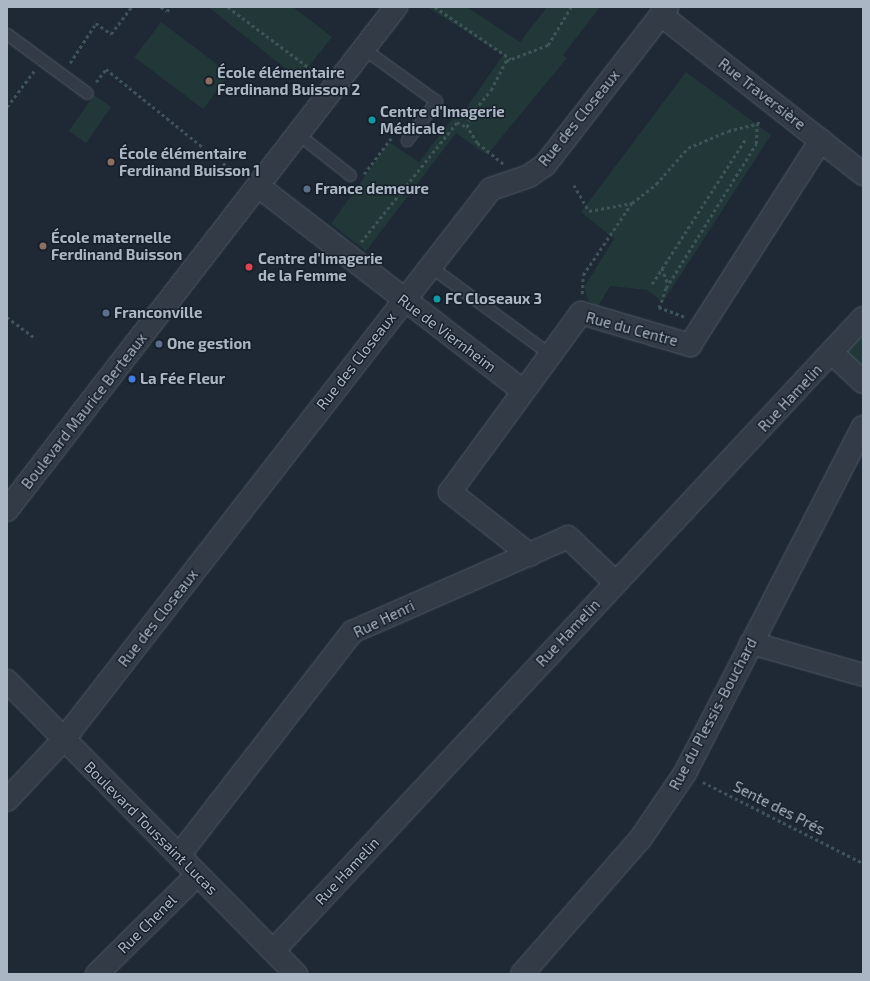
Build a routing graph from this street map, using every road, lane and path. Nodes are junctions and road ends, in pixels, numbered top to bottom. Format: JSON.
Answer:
{"nodes":[{"id":1,"x":131,"y":7,"type":"edge"},
{"id":2,"x":161,"y":7,"type":"edge"},
{"id":3,"x":171,"y":7,"type":"edge"},
{"id":4,"x":228,"y":7,"type":"edge"},
{"id":5,"x":396,"y":7,"type":"edge"},
{"id":6,"x":435,"y":7,"type":"edge"},
{"id":7,"x":571,"y":7,"type":"edge"},
{"id":8,"x":664,"y":11,"type":"edge"},
{"id":9,"x":7,"y":34,"type":"edge"},
{"id":10,"x":364,"y":49,"type":"junction"},
{"id":11,"x":511,"y":59,"type":"junction"},
{"id":12,"x":42,"y":60,"type":"junction"},
{"id":13,"x":62,"y":75,"type":"junction"},
{"id":14,"x":335,"y":86,"type":"junction"},
{"id":15,"x":87,"y":93,"type":"joint"},
{"id":16,"x":773,"y":103,"type":"junction"},
{"id":17,"x":7,"y":107,"type":"edge"},
{"id":18,"x":757,"y":124,"type":"junction"},
{"id":19,"x":467,"y":127,"type":"junction"},
{"id":20,"x":414,"y":130,"type":"junction"},
{"id":21,"x":298,"y":134,"type":"junction"},
{"id":22,"x":746,"y":138,"type":"dead end"},
{"id":23,"x":407,"y":140,"type":"dead end"},
{"id":24,"x":821,"y":140,"type":"junction"},
{"id":25,"x":204,"y":148,"type":"dead end"},
{"id":26,"x":863,"y":174,"type":"edge"},
{"id":27,"x":350,"y":175,"type":"joint"},
{"id":28,"x":522,"y":178,"type":"junction"},
{"id":29,"x":574,"y":185,"type":"dead end"},
{"id":30,"x":258,"y":186,"type":"junction"},
{"id":31,"x":632,"y":203,"type":"junction"},
{"id":32,"x":349,"y":258,"type":"junction"},
{"id":33,"x":431,"y":267,"type":"junction"},
{"id":34,"x":662,"y":267,"type":"junction"},
{"id":35,"x":652,"y":284,"type":"dead end"},
{"id":36,"x":668,"y":284,"type":"junction"},
{"id":37,"x":403,"y":300,"type":"junction"},
{"id":38,"x":581,"y":313,"type":"junction"},
{"id":39,"x":7,"y":317,"type":"edge"},
{"id":40,"x":863,"y":318,"type":"edge"},
{"id":41,"x":704,"y":324,"type":"junction"},
{"id":42,"x":34,"y":337,"type":"dead end"},
{"id":43,"x":832,"y":353,"type":"junction"},
{"id":44,"x":550,"y":354,"type":"junction"},
{"id":45,"x":863,"y":382,"type":"edge"},
{"id":46,"x":522,"y":390,"type":"junction"},
{"id":47,"x":863,"y":427,"type":"edge"},
{"id":48,"x":857,"y":451,"type":"edge"},
{"id":49,"x":7,"y":510,"type":"edge"},
{"id":50,"x":530,"y":555,"type":"junction"},
{"id":51,"x":615,"y":582,"type":"junction"},
{"id":52,"x":751,"y":643,"type":"junction"},
{"id":53,"x":863,"y":675,"type":"edge"},
{"id":54,"x":7,"y":681,"type":"edge"},
{"id":55,"x":64,"y":740,"type":"junction"},
{"id":56,"x":685,"y":773,"type":"junction"},
{"id":57,"x":7,"y":800,"type":"edge"},
{"id":58,"x":180,"y":854,"type":"junction"},
{"id":59,"x":863,"y":863,"type":"edge"},
{"id":60,"x":196,"y":875,"type":"junction"},
{"id":61,"x":274,"y":950,"type":"junction"},
{"id":62,"x":97,"y":974,"type":"edge"},
{"id":63,"x":296,"y":974,"type":"edge"},
{"id":64,"x":522,"y":974,"type":"edge"}],
"edges":[{"from":1,"to":13,"type":"path"},
{"from":2,"to":3,"type":"path"},
{"from":4,"to":14,"type":"path"},
{"from":5,"to":10,"type":"street","name":"Boulevard Maurice Berteaux"},
{"from":6,"to":11,"type":"path"},
{"from":7,"to":11,"type":"path"},
{"from":8,"to":16,"type":"street","name":"Rue Traversière"},
{"from":8,"to":28,"type":"street","name":"Rue des Closeaux"},
{"from":9,"to":12,"type":"lane"},
{"from":10,"to":14,"type":"street","name":"Boulevard Maurice Berteaux"},
{"from":10,"to":20,"type":"lane"},
{"from":11,"to":19,"type":"path"},
{"from":12,"to":13,"type":"lane"},
{"from":12,"to":17,"type":"path"},
{"from":13,"to":15,"type":"lane"},
{"from":14,"to":21,"type":"street","name":"Boulevard Maurice Berteaux"},
{"from":15,"to":25,"type":"path"},
{"from":16,"to":18,"type":"path"},
{"from":16,"to":24,"type":"street","name":"Rue Traversière"},
{"from":18,"to":31,"type":"path"},
{"from":18,"to":36,"type":"path"},
{"from":19,"to":28,"type":"path"},
{"from":19,"to":32,"type":"path"},
{"from":20,"to":23,"type":"lane"},
{"from":20,"to":27,"type":"path"},
{"from":21,"to":27,"type":"lane"},
{"from":21,"to":30,"type":"street","name":"Boulevard Maurice Berteaux"},
{"from":22,"to":34,"type":"path"},
{"from":24,"to":26,"type":"street","name":"Rue Traversière"},
{"from":24,"to":41,"type":"street","name":"Rue du Centre"},
{"from":28,"to":33,"type":"street","name":"Rue des Closeaux"},
{"from":29,"to":31,"type":"path"},
{"from":30,"to":32,"type":"street","name":"Rue de Viernheim"},
{"from":30,"to":49,"type":"street","name":"Boulevard Maurice Berteaux"},
{"from":31,"to":38,"type":"path"},
{"from":32,"to":37,"type":"street","name":"Rue de Viernheim"},
{"from":33,"to":37,"type":"street","name":"Rue des Closeaux"},
{"from":33,"to":44,"type":"lane"},
{"from":34,"to":35,"type":"path"},
{"from":34,"to":36,"type":"path"},
{"from":36,"to":41,"type":"path"},
{"from":37,"to":46,"type":"street","name":"Rue de Viernheim"},
{"from":37,"to":55,"type":"street","name":"Rue des Closeaux"},
{"from":38,"to":41,"type":"street","name":"Rue du Centre"},
{"from":38,"to":44,"type":"street","name":"Rue du Centre"},
{"from":39,"to":42,"type":"path"},
{"from":40,"to":43,"type":"street","name":"Rue Hamelin"},
{"from":43,"to":45,"type":"street"},
{"from":43,"to":51,"type":"street","name":"Rue Hamelin"},
{"from":44,"to":46,"type":"street","name":"Rue du Centre"},
{"from":46,"to":50,"type":"street","name":"Rue du Centre"},
{"from":47,"to":48,"type":"street","name":"Rue du Plessis-Bouchard"},
{"from":48,"to":52,"type":"street","name":"Rue du Plessis-Bouchard"},
{"from":50,"to":51,"type":"street","name":"Rue Henri"},
{"from":50,"to":58,"type":"street","name":"Rue Henri"},
{"from":51,"to":61,"type":"street","name":"Rue Hamelin"},
{"from":52,"to":53,"type":"street"},
{"from":52,"to":56,"type":"street","name":"Rue du Plessis-Bouchard"},
{"from":54,"to":55,"type":"street","name":"Boulevard Toussaint Lucas"},
{"from":55,"to":57,"type":"street","name":"Rue des Closeaux"},
{"from":55,"to":58,"type":"street","name":"Boulevard Toussaint Lucas"},
{"from":56,"to":59,"type":"path","name":"Sente des Prés"},
{"from":56,"to":64,"type":"street","name":"Rue du Plessis-Bouchard"},
{"from":58,"to":60,"type":"street","name":"Boulevard Toussaint Lucas"},
{"from":60,"to":61,"type":"street","name":"Boulevard Toussaint Lucas"},
{"from":60,"to":62,"type":"street","name":"Rue Chenel"},
{"from":61,"to":63,"type":"street","name":"Boulevard Toussaint Lucas"}]}
